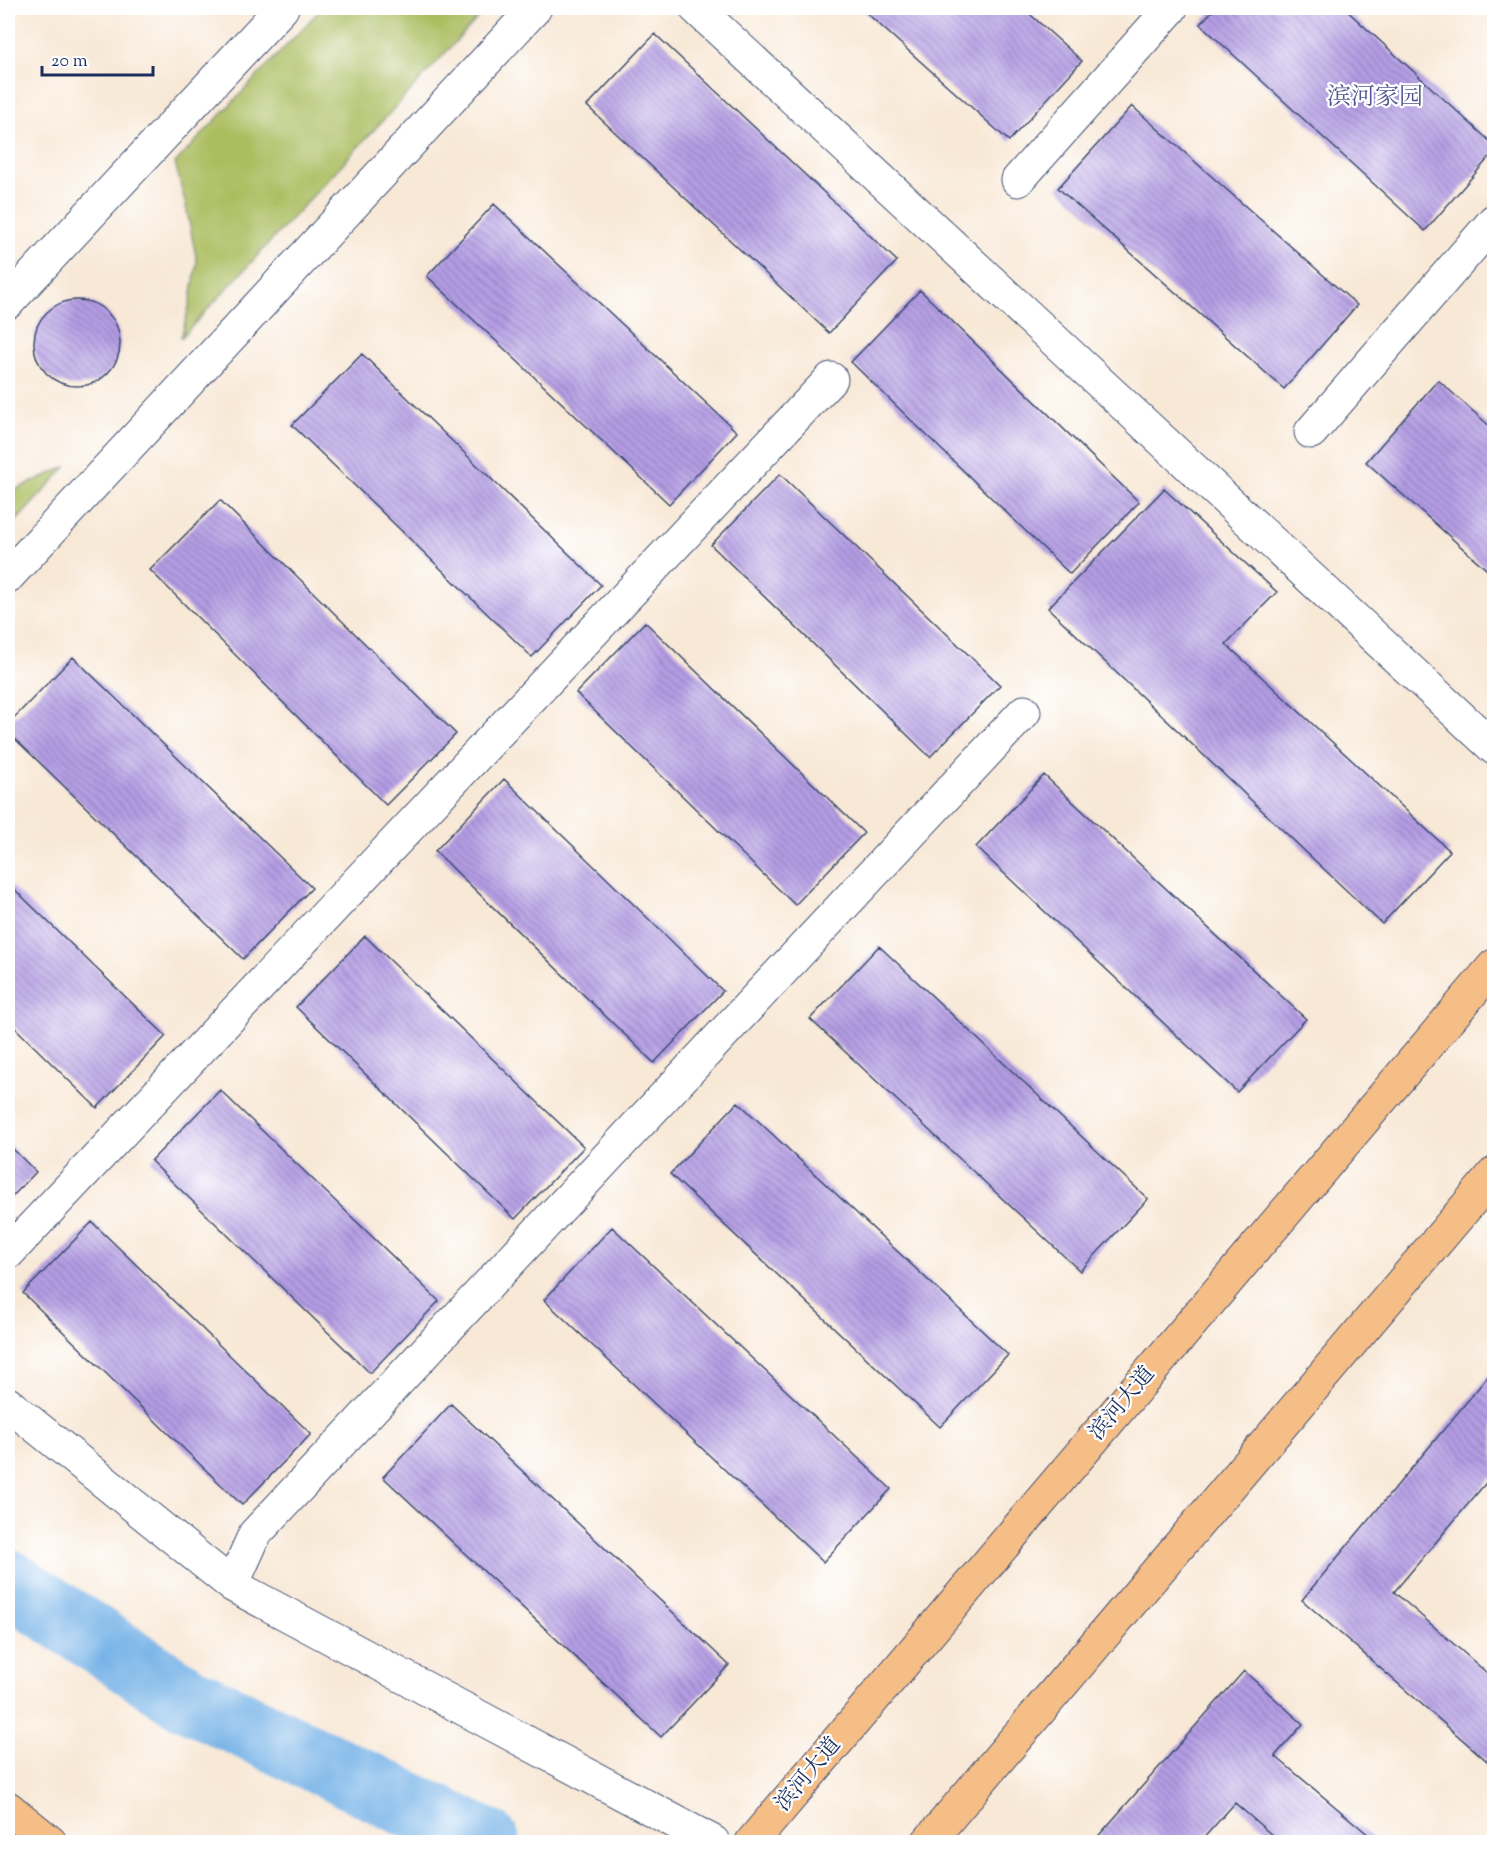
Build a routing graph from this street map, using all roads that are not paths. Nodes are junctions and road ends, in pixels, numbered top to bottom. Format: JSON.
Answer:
{"nodes":[{"id":1,"x":282,"y":8,"type":"edge"},
{"id":2,"x":535,"y":8,"type":"edge"},
{"id":3,"x":696,"y":8,"type":"edge"},
{"id":4,"x":1171,"y":8,"type":"edge"},
{"id":5,"x":1018,"y":180,"type":"dead end"},
{"id":6,"x":1494,"y":221,"type":"edge"},
{"id":7,"x":8,"y":302,"type":"edge"},
{"id":8,"x":831,"y":380,"type":"dead end"},
{"id":9,"x":1311,"y":432,"type":"dead end"},
{"id":10,"x":8,"y":576,"type":"edge"},
{"id":11,"x":1024,"y":712,"type":"dead end"},
{"id":12,"x":1494,"y":748,"type":"edge"},
{"id":13,"x":1494,"y":966,"type":"edge"},
{"id":14,"x":1494,"y":1174,"type":"edge"},
{"id":15,"x":8,"y":1253,"type":"edge"},
{"id":16,"x":8,"y":1404,"type":"edge"},
{"id":17,"x":232,"y":1585,"type":"junction"},
{"id":18,"x":8,"y":1808,"type":"edge"},
{"id":19,"x":50,"y":1842,"type":"edge"},
{"id":20,"x":713,"y":1842,"type":"edge"},
{"id":21,"x":752,"y":1842,"type":"edge"},
{"id":22,"x":928,"y":1842,"type":"edge"}],
"edges":[{"from":1,"to":7,"type":"street"},
{"from":2,"to":10,"type":"street"},
{"from":3,"to":12,"type":"street"},
{"from":4,"to":5,"type":"street"},
{"from":6,"to":9,"type":"street"},
{"from":8,"to":15,"type":"street"},
{"from":11,"to":17,"type":"street"},
{"from":13,"to":21,"type":"main road","name":"滨河大道"},
{"from":14,"to":22,"type":"main road"},
{"from":16,"to":17,"type":"street"},
{"from":17,"to":20,"type":"street"},
{"from":18,"to":19,"type":"main road"}]}
